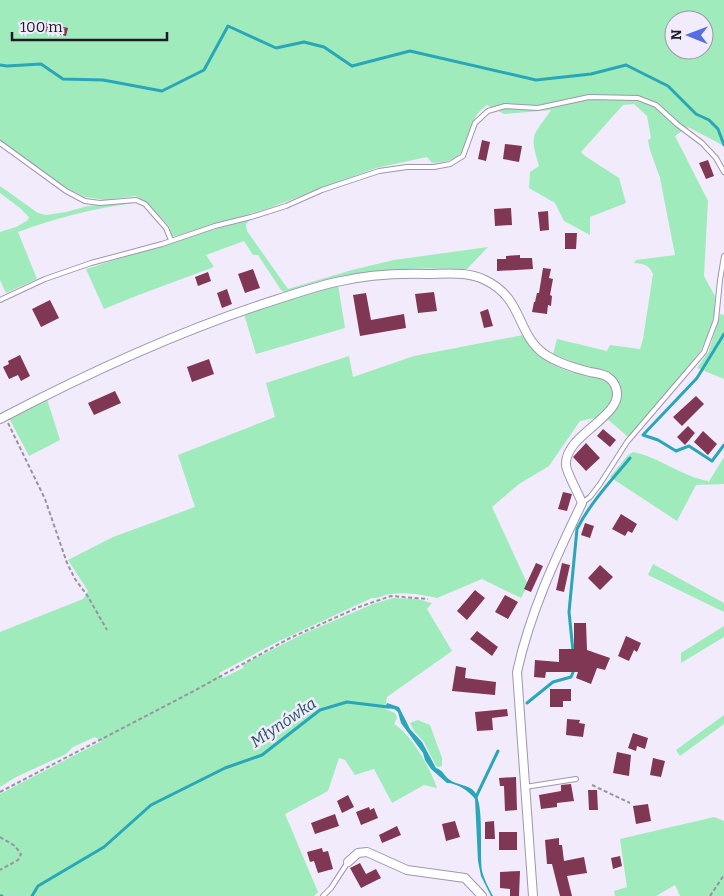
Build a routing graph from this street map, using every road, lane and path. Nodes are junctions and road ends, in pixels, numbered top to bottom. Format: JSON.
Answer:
{"nodes":[{"id":1,"x":0,"y":143,"type":"edge"},
{"id":2,"x":724,"y":172,"type":"edge"},
{"id":3,"x":171,"y":240,"type":"junction"},
{"id":4,"x":724,"y":256,"type":"edge"},
{"id":5,"x":0,"y":300,"type":"edge"},
{"id":6,"x":2,"y":418,"type":"edge"},
{"id":7,"x":582,"y":503,"type":"junction"},
{"id":8,"x":428,"y":599,"type":"dead end"},
{"id":9,"x":107,"y":630,"type":"dead end"},
{"id":10,"x":576,"y":779,"type":"dead end"},
{"id":11,"x":592,"y":785,"type":"dead end"},
{"id":12,"x":525,"y":787,"type":"junction"},
{"id":13,"x":0,"y":792,"type":"edge"},
{"id":14,"x":630,"y":803,"type":"dead end"},
{"id":15,"x":0,"y":837,"type":"edge"},
{"id":16,"x":348,"y":862,"type":"joint"},
{"id":17,"x":0,"y":870,"type":"edge"},
{"id":18,"x":724,"y":876,"type":"edge"},
{"id":19,"x":323,"y":896,"type":"edge"},
{"id":20,"x":482,"y":896,"type":"edge"},
{"id":21,"x":533,"y":896,"type":"edge"},
{"id":22,"x":710,"y":896,"type":"edge"}],
"edges":[{"from":1,"to":3,"type":"lane"},
{"from":2,"to":3,"type":"lane"},
{"from":3,"to":5,"type":"lane"},
{"from":4,"to":7,"type":"lane"},
{"from":6,"to":7,"type":"street"},
{"from":6,"to":9,"type":"path"},
{"from":7,"to":12,"type":"street"},
{"from":8,"to":13,"type":"path"},
{"from":10,"to":12,"type":"lane"},
{"from":11,"to":14,"type":"path"},
{"from":12,"to":21,"type":"street"},
{"from":15,"to":17,"type":"path"},
{"from":16,"to":19,"type":"lane"},
{"from":16,"to":20,"type":"street"},
{"from":18,"to":22,"type":"path"}]}
